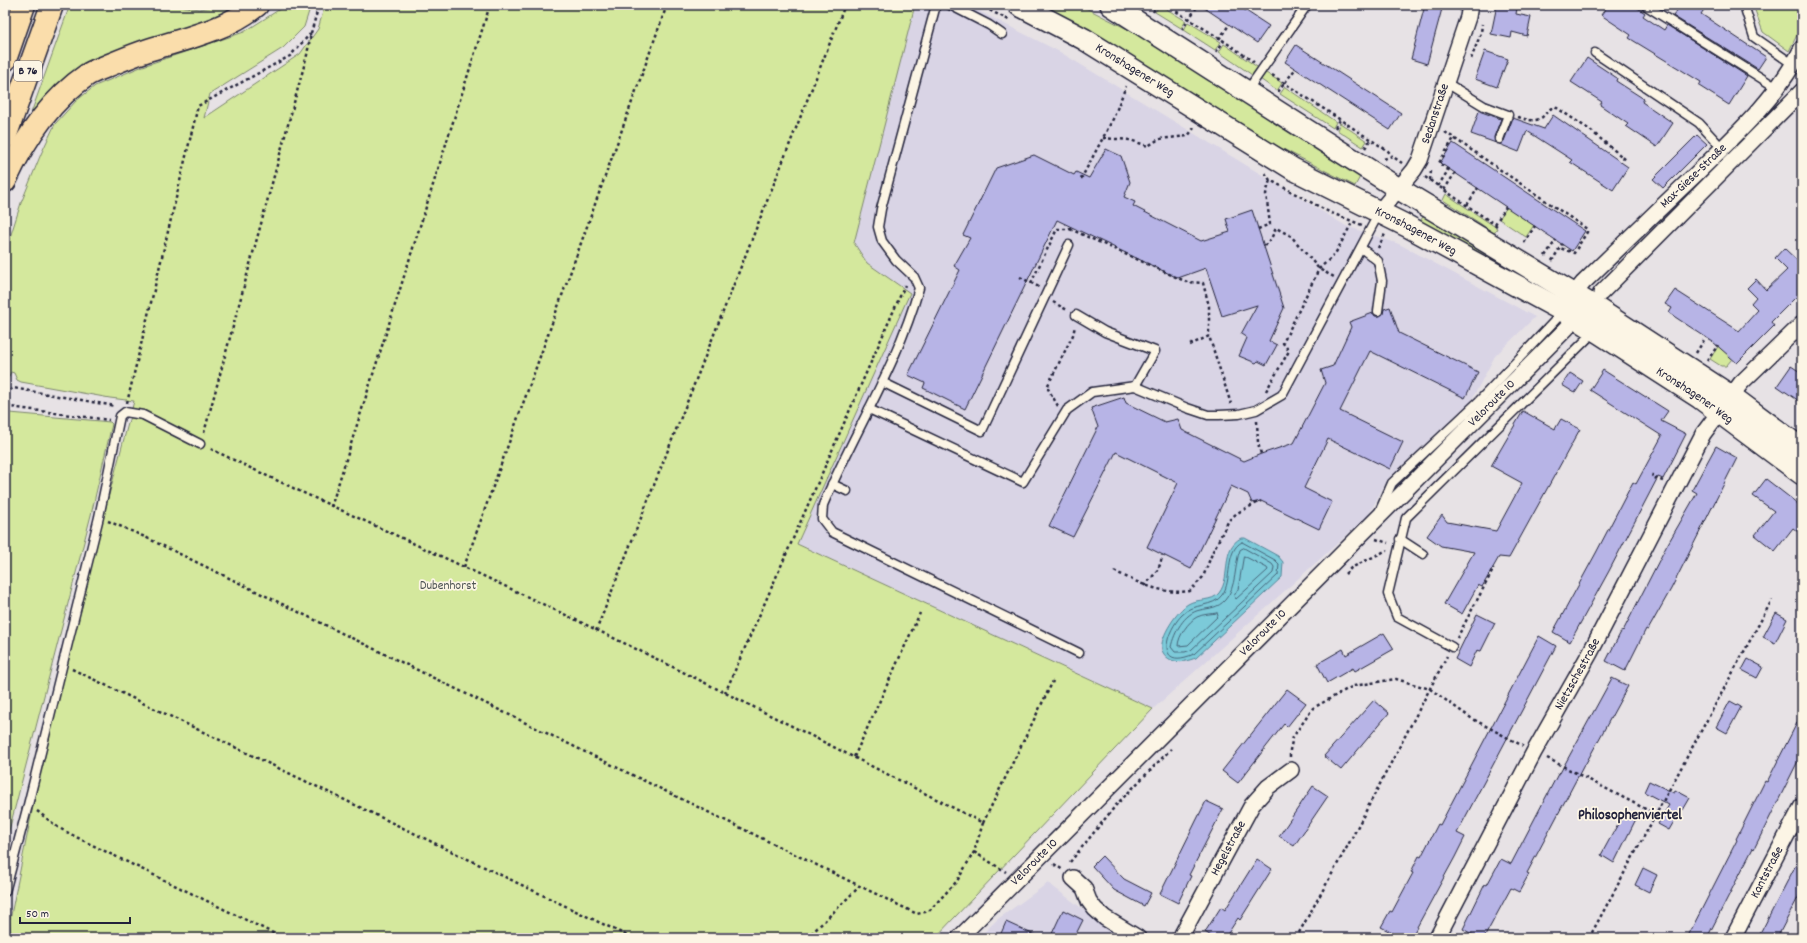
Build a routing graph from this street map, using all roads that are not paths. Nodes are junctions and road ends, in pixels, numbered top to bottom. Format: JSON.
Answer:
{"nodes":[{"id":1,"x":24,"y":5,"type":"edge"},
{"id":2,"x":52,"y":5,"type":"edge"},
{"id":3,"x":258,"y":5,"type":"edge"},
{"id":4,"x":936,"y":5,"type":"edge"},
{"id":5,"x":950,"y":5,"type":"edge"},
{"id":6,"x":1019,"y":5,"type":"edge"},
{"id":7,"x":1110,"y":5,"type":"edge"},
{"id":8,"x":1307,"y":5,"type":"edge"},
{"id":9,"x":1470,"y":5,"type":"edge"},
{"id":10,"x":1645,"y":5,"type":"edge"},
{"id":11,"x":1744,"y":5,"type":"edge"},
{"id":12,"x":1002,"y":34,"type":"dead end"},
{"id":13,"x":1802,"y":48,"type":"edge"},
{"id":14,"x":1595,"y":53,"type":"dead end"},
{"id":15,"x":5,"y":60,"type":"edge"},
{"id":16,"x":1794,"y":66,"type":"junction"},
{"id":17,"x":1445,"y":82,"type":"junction"},
{"id":18,"x":1777,"y":88,"type":"junction"},
{"id":19,"x":1802,"y":91,"type":"edge"},
{"id":20,"x":1246,"y":92,"type":"junction"},
{"id":21,"x":5,"y":137,"type":"edge"},
{"id":22,"x":1499,"y":139,"type":"dead end"},
{"id":23,"x":1722,"y":148,"type":"junction"},
{"id":24,"x":5,"y":181,"type":"edge"},
{"id":25,"x":1399,"y":189,"type":"junction"},
{"id":26,"x":1379,"y":212,"type":"junction"},
{"id":27,"x":1069,"y":245,"type":"dead end"},
{"id":28,"x":1360,"y":248,"type":"junction"},
{"id":29,"x":1601,"y":293,"type":"dead end"},
{"id":30,"x":1378,"y":311,"type":"dead end"},
{"id":31,"x":1568,"y":311,"type":"junction"},
{"id":32,"x":1076,"y":315,"type":"road end"},
{"id":33,"x":1802,"y":324,"type":"edge"},
{"id":34,"x":1596,"y":330,"type":"junction"},
{"id":35,"x":882,"y":382,"type":"junction"},
{"id":36,"x":1135,"y":386,"type":"junction"},
{"id":37,"x":1725,"y":404,"type":"junction"},
{"id":38,"x":869,"y":409,"type":"junction"},
{"id":39,"x":200,"y":444,"type":"road end"},
{"id":40,"x":1802,"y":449,"type":"edge"},
{"id":41,"x":1802,"y":474,"type":"edge"},
{"id":42,"x":832,"y":484,"type":"junction"},
{"id":43,"x":847,"y":491,"type":"dead end"},
{"id":44,"x":1400,"y":542,"type":"junction"},
{"id":45,"x":1423,"y":554,"type":"dead end"},
{"id":46,"x":1452,"y":647,"type":"road end"},
{"id":47,"x":1079,"y":653,"type":"dead end"},
{"id":48,"x":1290,"y":770,"type":"road end"},
{"id":49,"x":1802,"y":806,"type":"edge"},
{"id":50,"x":1073,"y":878,"type":"road end"},
{"id":51,"x":5,"y":892,"type":"edge"},
{"id":52,"x":959,"y":938,"type":"edge"},
{"id":53,"x":1138,"y":938,"type":"edge"},
{"id":54,"x":1180,"y":938,"type":"edge"},
{"id":55,"x":1437,"y":938,"type":"edge"},
{"id":56,"x":1733,"y":938,"type":"edge"}],
"edges":[{"from":1,"to":15,"type":"highway","number":"B 76"},
{"from":2,"to":21,"type":"highway","number":"B 76"},
{"from":3,"to":24,"type":"highway"},
{"from":4,"to":35,"type":"lane"},
{"from":5,"to":12,"type":"lane"},
{"from":6,"to":26,"type":"main road","name":"Kronshagener Weg"},
{"from":7,"to":20,"type":"main road","name":"Kronshagener Weg"},
{"from":8,"to":20,"type":"lane"},
{"from":9,"to":17,"type":"street","name":"Sedanstraße"},
{"from":10,"to":18,"type":"lane"},
{"from":11,"to":16,"type":"lane"},
{"from":13,"to":16,"type":"street","name":"Max-Giese-Straße"},
{"from":14,"to":23,"type":"lane"},
{"from":16,"to":18,"type":"street","name":"Max-Giese-Straße"},
{"from":17,"to":22,"type":"lane"},
{"from":17,"to":25,"type":"street","name":"Sedanstraße"},
{"from":18,"to":23,"type":"street","name":"Max-Giese-Straße"},
{"from":19,"to":29,"type":"street"},
{"from":20,"to":25,"type":"main road","name":"Kronshagener Weg"},
{"from":23,"to":31,"type":"street","name":"Max-Giese-Straße"},
{"from":25,"to":26,"type":"street","name":"Sedanstraße"},
{"from":25,"to":31,"type":"main road","name":"Kronshagener Weg"},
{"from":26,"to":28,"type":"lane"},
{"from":26,"to":31,"type":"main road","name":"Kronshagener Weg"},
{"from":27,"to":35,"type":"lane"},
{"from":28,"to":30,"type":"lane"},
{"from":28,"to":36,"type":"lane"},
{"from":31,"to":34,"type":"main road","name":"Kronshagener Weg"},
{"from":31,"to":37,"type":"main road","name":"Kronshagener Weg"},
{"from":31,"to":52,"type":"street","name":"Veloroute 10"},
{"from":32,"to":36,"type":"lane"},
{"from":33,"to":37,"type":"street","name":"Nietzschestraße"},
{"from":34,"to":37,"type":"main road","name":"Kronshagener Weg"},
{"from":34,"to":44,"type":"lane"},
{"from":35,"to":38,"type":"lane"},
{"from":36,"to":38,"type":"lane"},
{"from":37,"to":40,"type":"main road","name":"Kronshagener Weg"},
{"from":37,"to":41,"type":"main road","name":"Kronshagener Weg"},
{"from":37,"to":55,"type":"street","name":"Nietzschestraße"},
{"from":38,"to":42,"type":"lane"},
{"from":39,"to":51,"type":"lane"},
{"from":42,"to":43,"type":"lane"},
{"from":42,"to":47,"type":"lane"},
{"from":44,"to":45,"type":"lane"},
{"from":44,"to":46,"type":"lane"},
{"from":48,"to":54,"type":"street","name":"Hegelstraße"},
{"from":49,"to":56,"type":"street","name":"Kantstraße"},
{"from":50,"to":53,"type":"street"}]}
